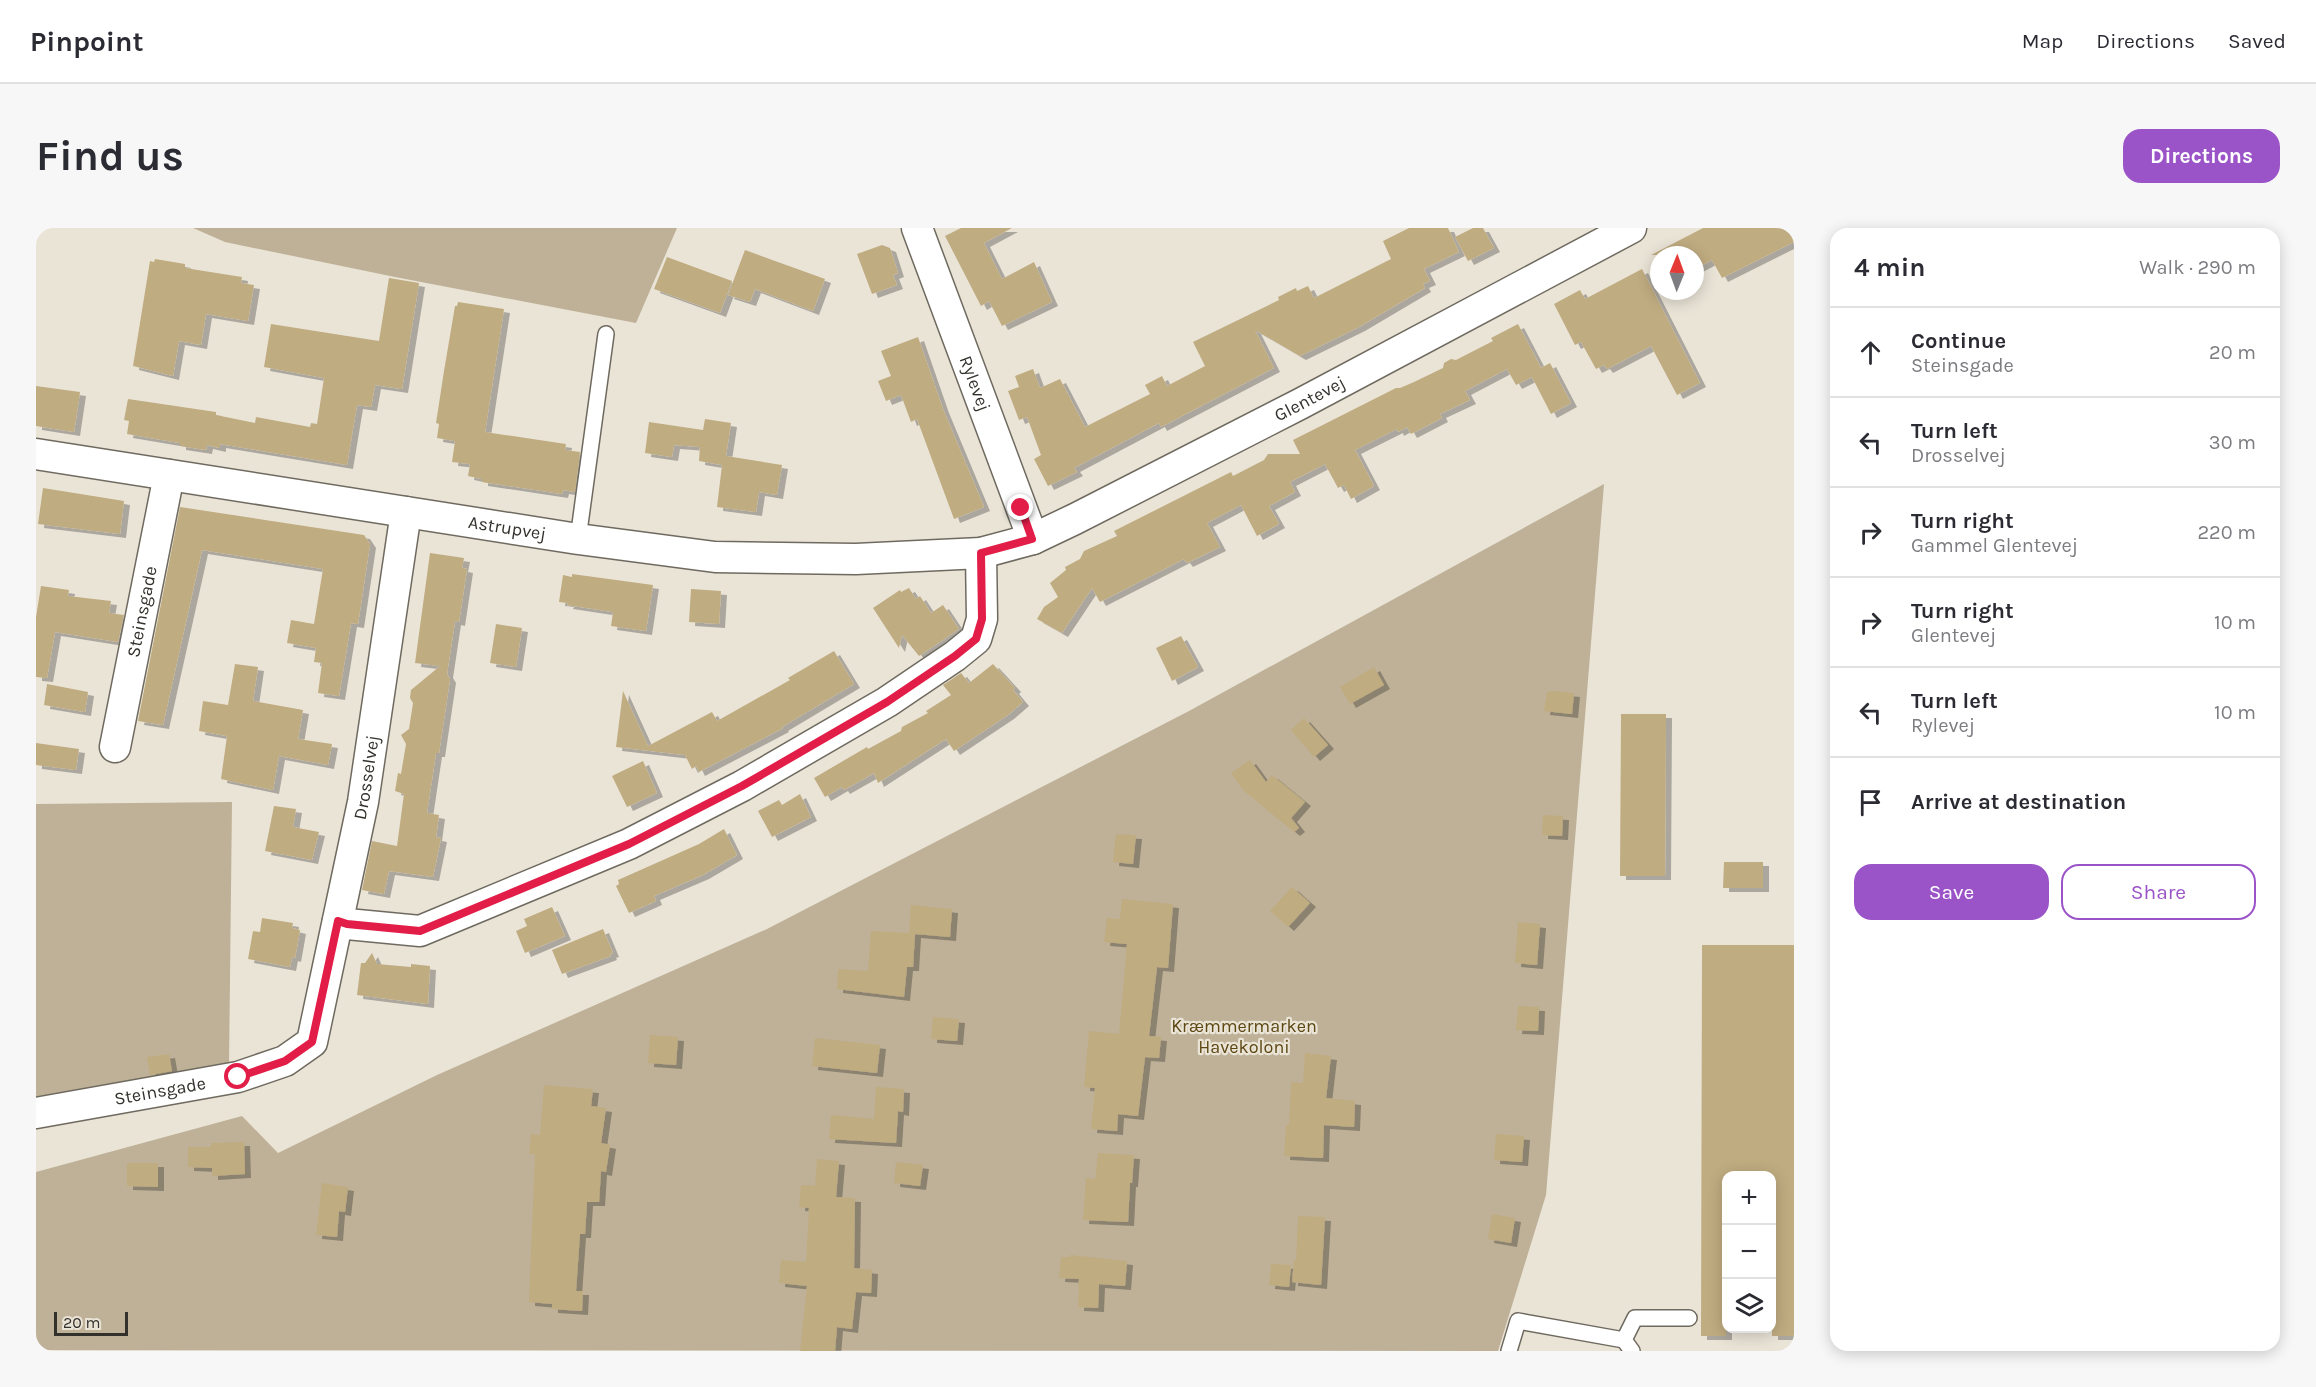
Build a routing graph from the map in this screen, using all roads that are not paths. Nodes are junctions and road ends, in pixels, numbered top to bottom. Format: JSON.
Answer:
{"nodes":[{"id":1,"x":917,"y":228,"type":"edge"},
{"id":2,"x":1631,"y":228,"type":"edge"},
{"id":3,"x":606,"y":334,"type":"dead end"},
{"id":4,"x":36,"y":454,"type":"edge"},
{"id":5,"x":168,"y":475,"type":"junction"},
{"id":6,"x":406,"y":512,"type":"junction"},
{"id":7,"x":578,"y":539,"type":"junction"},
{"id":8,"x":1032,"y":539,"type":"junction"},
{"id":9,"x":981,"y":553,"type":"junction"},
{"id":10,"x":115,"y":747,"type":"dead end"},
{"id":11,"x":338,"y":921,"type":"junction"},
{"id":12,"x":312,"y":1042,"type":"joint"},
{"id":13,"x":36,"y":1113,"type":"edge"},
{"id":14,"x":1689,"y":1318,"type":"dead end"},
{"id":15,"x":1628,"y":1345,"type":"edge"},
{"id":16,"x":1509,"y":1351,"type":"edge"}],
"edges":[{"from":1,"to":8,"type":"street","name":"Rylevej"},
{"from":2,"to":8,"type":"street","name":"Glentevej"},
{"from":3,"to":7,"type":"lane"},
{"from":4,"to":5,"type":"street","name":"Astrupvej"},
{"from":5,"to":6,"type":"street","name":"Astrupvej"},
{"from":5,"to":10,"type":"street","name":"Steinsgade"},
{"from":6,"to":7,"type":"street","name":"Astrupvej"},
{"from":6,"to":11,"type":"street","name":"Drosselvej"},
{"from":7,"to":9,"type":"street","name":"Astrupvej"},
{"from":8,"to":9,"type":"street","name":"Glentevej"},
{"from":9,"to":11,"type":"street"},
{"from":11,"to":12,"type":"street","name":"Drosselvej"},
{"from":12,"to":13,"type":"street","name":"Steinsgade"},
{"from":14,"to":15,"type":"lane"},
{"from":15,"to":16,"type":"lane"}]}
